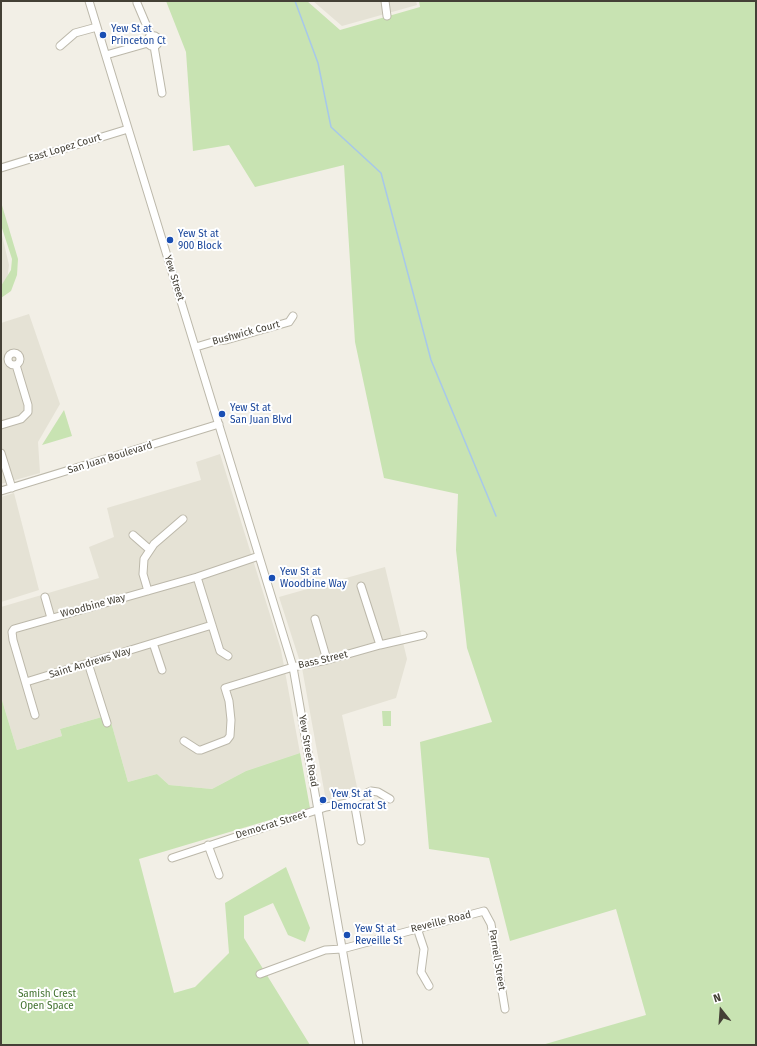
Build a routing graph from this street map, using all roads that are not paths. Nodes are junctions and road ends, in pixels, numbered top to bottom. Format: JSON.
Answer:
{"nodes":[{"id":1,"x":89,"y":1,"type":"edge"},
{"id":2,"x":385,"y":1,"type":"edge"},
{"id":3,"x":137,"y":3,"type":"dead end"},
{"id":4,"x":387,"y":16,"type":"dead end"},
{"id":5,"x":97,"y":26,"type":"junction"},
{"id":6,"x":151,"y":45,"type":"junction"},
{"id":7,"x":60,"y":46,"type":"dead end"},
{"id":8,"x":106,"y":55,"type":"junction"},
{"id":9,"x":162,"y":93,"type":"dead end"},
{"id":10,"x":128,"y":129,"type":"junction"},
{"id":11,"x":1,"y":168,"type":"edge"},
{"id":12,"x":293,"y":316,"type":"dead end"},
{"id":13,"x":196,"y":347,"type":"junction"},
{"id":14,"x":16,"y":364,"type":"dead end"},
{"id":15,"x":219,"y":424,"type":"junction"},
{"id":16,"x":1,"y":425,"type":"edge"},
{"id":17,"x":1,"y":453,"type":"edge"},
{"id":18,"x":12,"y":488,"type":"junction"},
{"id":19,"x":1,"y":491,"type":"edge"},
{"id":20,"x":183,"y":519,"type":"dead end"},
{"id":21,"x":133,"y":535,"type":"dead end"},
{"id":22,"x":149,"y":549,"type":"junction"},
{"id":23,"x":259,"y":556,"type":"junction"},
{"id":24,"x":197,"y":577,"type":"junction"},
{"id":25,"x":361,"y":586,"type":"dead end"},
{"id":26,"x":148,"y":591,"type":"junction"},
{"id":27,"x":44,"y":596,"type":"dead end"},
{"id":28,"x":51,"y":618,"type":"junction"},
{"id":29,"x":315,"y":619,"type":"dead end"},
{"id":30,"x":212,"y":625,"type":"junction"},
{"id":31,"x":423,"y":635,"type":"dead end"},
{"id":32,"x":154,"y":643,"type":"junction"},
{"id":33,"x":380,"y":645,"type":"junction"},
{"id":34,"x":228,"y":656,"type":"dead end"},
{"id":35,"x":327,"y":660,"type":"junction"},
{"id":36,"x":88,"y":662,"type":"junction"},
{"id":37,"x":293,"y":667,"type":"junction"},
{"id":38,"x":162,"y":670,"type":"dead end"},
{"id":39,"x":26,"y":682,"type":"junction"},
{"id":40,"x":35,"y":715,"type":"dead end"},
{"id":41,"x":107,"y":723,"type":"dead end"},
{"id":42,"x":184,"y":741,"type":"dead end"},
{"id":43,"x":390,"y":799,"type":"dead end"},
{"id":44,"x":351,"y":801,"type":"junction"},
{"id":45,"x":319,"y":810,"type":"junction"},
{"id":46,"x":361,"y":841,"type":"dead end"},
{"id":47,"x":208,"y":845,"type":"junction"},
{"id":48,"x":172,"y":858,"type":"dead end"},
{"id":49,"x":219,"y":875,"type":"dead end"},
{"id":50,"x":484,"y":912,"type":"joint"},
{"id":51,"x":417,"y":928,"type":"junction"},
{"id":52,"x":342,"y":949,"type":"junction"},
{"id":53,"x":260,"y":974,"type":"dead end"},
{"id":54,"x":429,"y":986,"type":"dead end"},
{"id":55,"x":505,"y":1009,"type":"dead end"},
{"id":56,"x":360,"y":1045,"type":"edge"}],
"edges":[{"from":1,"to":5,"type":"street","name":"Yew Street"},
{"from":2,"to":4,"type":"street"},
{"from":3,"to":6,"type":"street"},
{"from":5,"to":7,"type":"street"},
{"from":5,"to":8,"type":"street","name":"Yew Street"},
{"from":6,"to":8,"type":"street"},
{"from":6,"to":9,"type":"street"},
{"from":8,"to":10,"type":"street","name":"Yew Street"},
{"from":10,"to":11,"type":"street","name":"East Lopez Court"},
{"from":10,"to":13,"type":"street","name":"Yew Street"},
{"from":12,"to":13,"type":"street","name":"Bushwick Court"},
{"from":13,"to":15,"type":"street","name":"Yew Street"},
{"from":14,"to":16,"type":"street"},
{"from":15,"to":18,"type":"street","name":"San Juan Boulevard"},
{"from":15,"to":23,"type":"street","name":"Yew Street"},
{"from":17,"to":18,"type":"street"},
{"from":18,"to":19,"type":"street","name":"San Juan Boulevard"},
{"from":20,"to":22,"type":"street"},
{"from":21,"to":22,"type":"street"},
{"from":22,"to":26,"type":"street"},
{"from":23,"to":24,"type":"street","name":"Woodbine Way"},
{"from":23,"to":37,"type":"street","name":"Yew Street Road"},
{"from":24,"to":26,"type":"street","name":"Woodbine Way"},
{"from":24,"to":30,"type":"street"},
{"from":25,"to":33,"type":"street"},
{"from":26,"to":28,"type":"street","name":"Woodbine Way"},
{"from":27,"to":28,"type":"street"},
{"from":28,"to":39,"type":"street","name":"Woodbine Way"},
{"from":29,"to":35,"type":"street"},
{"from":30,"to":32,"type":"street","name":"Saint Andrews Way"},
{"from":30,"to":34,"type":"street"},
{"from":31,"to":33,"type":"street","name":"Bass Street"},
{"from":32,"to":36,"type":"street","name":"Saint Andrews Way"},
{"from":32,"to":38,"type":"street"},
{"from":33,"to":35,"type":"street","name":"Bass Street"},
{"from":35,"to":37,"type":"street","name":"Bass Street"},
{"from":36,"to":39,"type":"street","name":"Saint Andrews Way"},
{"from":36,"to":41,"type":"street"},
{"from":37,"to":42,"type":"street","name":"Bass Street"},
{"from":37,"to":45,"type":"street","name":"Yew Street Road"},
{"from":39,"to":40,"type":"street","name":"Woodbine Way"},
{"from":43,"to":44,"type":"street","name":"Democrat Street"},
{"from":44,"to":45,"type":"street","name":"Democrat Street"},
{"from":44,"to":46,"type":"street"},
{"from":45,"to":47,"type":"street","name":"Democrat Street"},
{"from":45,"to":52,"type":"street","name":"Yew Street Road"},
{"from":47,"to":48,"type":"street","name":"Democrat Street"},
{"from":47,"to":49,"type":"street"},
{"from":50,"to":51,"type":"street","name":"Reveille Road"},
{"from":50,"to":55,"type":"street","name":"Parnell Street"},
{"from":51,"to":52,"type":"street","name":"Reveille Road"},
{"from":51,"to":54,"type":"street"},
{"from":52,"to":53,"type":"street","name":"Reveille Road"},
{"from":52,"to":56,"type":"street","name":"Yew Street Road"}]}
